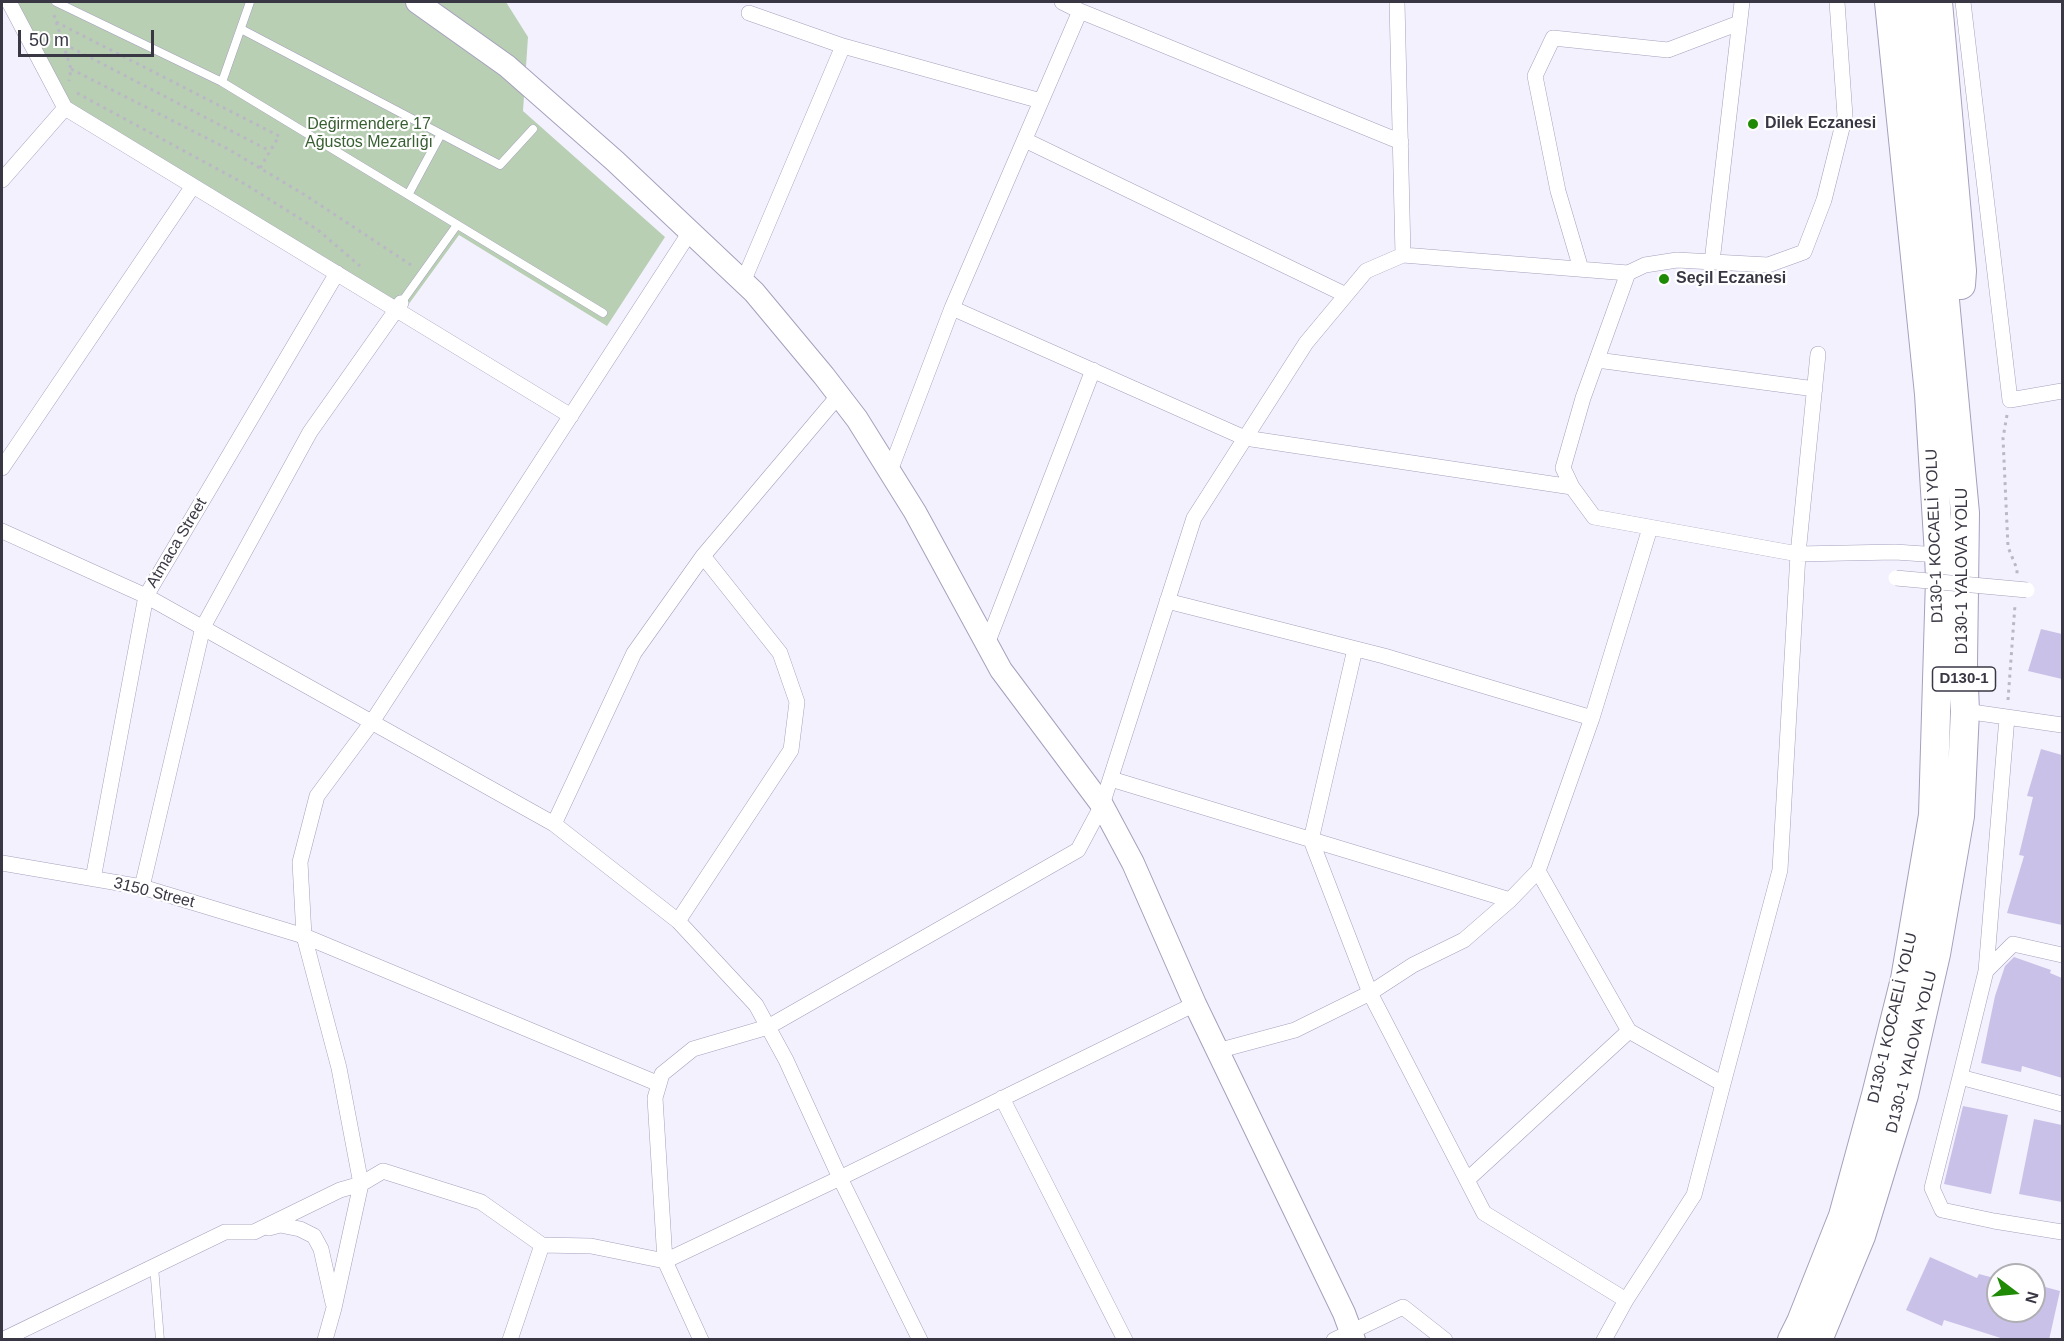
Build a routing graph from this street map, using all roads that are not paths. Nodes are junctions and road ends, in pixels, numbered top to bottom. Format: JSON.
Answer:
{"nodes":[{"id":1,"x":9,"y":2,"type":"edge"},
{"id":2,"x":56,"y":2,"type":"edge"},
{"id":3,"x":250,"y":2,"type":"edge"},
{"id":4,"x":417,"y":2,"type":"edge"},
{"id":5,"x":1062,"y":2,"type":"edge"},
{"id":6,"x":1397,"y":2,"type":"edge"},
{"id":7,"x":1742,"y":2,"type":"edge"},
{"id":8,"x":1837,"y":2,"type":"edge"},
{"id":9,"x":1872,"y":2,"type":"edge"},
{"id":10,"x":1889,"y":2,"type":"edge"},
{"id":11,"x":1911,"y":2,"type":"edge"},
{"id":12,"x":1938,"y":2,"type":"edge"},
{"id":13,"x":1963,"y":2,"type":"edge"},
{"id":14,"x":1080,"y":11,"type":"junction"},
{"id":15,"x":749,"y":13,"type":"dead end"},
{"id":16,"x":1739,"y":23,"type":"junction"},
{"id":17,"x":241,"y":29,"type":"junction"},
{"id":18,"x":843,"y":46,"type":"junction"},
{"id":19,"x":222,"y":82,"type":"junction"},
{"id":20,"x":1041,"y":101,"type":"junction"},
{"id":21,"x":65,"y":108,"type":"junction"},
{"id":22,"x":533,"y":129,"type":"dead end"},
{"id":23,"x":441,"y":134,"type":"junction"},
{"id":24,"x":1025,"y":140,"type":"junction"},
{"id":25,"x":1401,"y":142,"type":"junction"},
{"id":26,"x":2,"y":180,"type":"edge"},
{"id":27,"x":193,"y":186,"type":"junction"},
{"id":28,"x":408,"y":195,"type":"junction"},
{"id":29,"x":457,"y":225,"type":"junction"},
{"id":30,"x":690,"y":232,"type":"junction"},
{"id":31,"x":1403,"y":255,"type":"junction"},
{"id":32,"x":1712,"y":262,"type":"junction"},
{"id":33,"x":1581,"y":269,"type":"junction"},
{"id":34,"x":337,"y":273,"type":"junction"},
{"id":35,"x":1628,"y":273,"type":"junction"},
{"id":36,"x":743,"y":282,"type":"junction"},
{"id":37,"x":1346,"y":295,"type":"junction"},
{"id":38,"x":399,"y":306,"type":"junction"},
{"id":39,"x":952,"y":308,"type":"junction"},
{"id":40,"x":603,"y":313,"type":"dead end"},
{"id":41,"x":1818,"y":354,"type":"dead end"},
{"id":42,"x":1597,"y":360,"type":"junction"},
{"id":43,"x":1093,"y":370,"type":"junction"},
{"id":44,"x":1815,"y":389,"type":"junction"},
{"id":45,"x":1941,"y":390,"type":"junction"},
{"id":46,"x":2062,"y":391,"type":"edge"},
{"id":47,"x":839,"y":395,"type":"junction"},
{"id":48,"x":571,"y":416,"type":"junction"},
{"id":49,"x":1245,"y":438,"type":"junction"},
{"id":50,"x":2,"y":468,"type":"edge"},
{"id":51,"x":890,"y":471,"type":"junction"},
{"id":52,"x":1572,"y":487,"type":"junction"},
{"id":53,"x":1650,"y":528,"type":"junction"},
{"id":54,"x":2,"y":531,"type":"edge"},
{"id":55,"x":1798,"y":554,"type":"junction"},
{"id":56,"x":1939,"y":555,"type":"junction"},
{"id":57,"x":703,"y":556,"type":"junction"},
{"id":58,"x":1896,"y":578,"type":"dead end"},
{"id":59,"x":2021,"y":586,"type":"road end"},
{"id":60,"x":146,"y":596,"type":"junction"},
{"id":61,"x":1167,"y":601,"type":"junction"},
{"id":62,"x":203,"y":627,"type":"junction"},
{"id":63,"x":987,"y":644,"type":"junction"},
{"id":64,"x":1355,"y":649,"type":"junction"},
{"id":65,"x":1965,"y":711,"type":"junction"},
{"id":66,"x":2007,"y":717,"type":"junction"},
{"id":67,"x":1592,"y":718,"type":"junction"},
{"id":68,"x":372,"y":722,"type":"junction"},
{"id":69,"x":2062,"y":725,"type":"edge"},
{"id":70,"x":1111,"y":779,"type":"junction"},
{"id":71,"x":1102,"y":805,"type":"junction"},
{"id":72,"x":554,"y":824,"type":"junction"},
{"id":73,"x":1311,"y":840,"type":"junction"},
{"id":74,"x":2,"y":863,"type":"edge"},
{"id":75,"x":1538,"y":871,"type":"junction"},
{"id":76,"x":93,"y":879,"type":"junction"},
{"id":77,"x":142,"y":887,"type":"junction"},
{"id":78,"x":1510,"y":900,"type":"junction"},
{"id":79,"x":678,"y":921,"type":"junction"},
{"id":80,"x":304,"y":936,"type":"junction"},
{"id":81,"x":2062,"y":955,"type":"edge"},
{"id":82,"x":1986,"y":971,"type":"junction"},
{"id":83,"x":1370,"y":993,"type":"junction"},
{"id":84,"x":1195,"y":1004,"type":"junction"},
{"id":85,"x":768,"y":1027,"type":"junction"},
{"id":86,"x":1629,"y":1031,"type":"junction"},
{"id":87,"x":1217,"y":1051,"type":"junction"},
{"id":88,"x":1960,"y":1077,"type":"junction"},
{"id":89,"x":659,"y":1084,"type":"junction"},
{"id":90,"x":1723,"y":1084,"type":"junction"},
{"id":91,"x":1002,"y":1098,"type":"junction"},
{"id":92,"x":2062,"y":1104,"type":"edge"},
{"id":93,"x":840,"y":1178,"type":"junction"},
{"id":94,"x":1467,"y":1180,"type":"junction"},
{"id":95,"x":361,"y":1184,"type":"junction"},
{"id":96,"x":254,"y":1232,"type":"junction"},
{"id":97,"x":2062,"y":1232,"type":"edge"},
{"id":98,"x":542,"y":1245,"type":"junction"},
{"id":99,"x":665,"y":1261,"type":"junction"},
{"id":100,"x":154,"y":1266,"type":"junction"},
{"id":101,"x":1626,"y":1300,"type":"junction"},
{"id":102,"x":334,"y":1308,"type":"junction"},
{"id":103,"x":160,"y":1335,"type":"edge"},
{"id":104,"x":1346,"y":1337,"type":"edge"},
{"id":105,"x":2,"y":1340,"type":"edge"},
{"id":106,"x":153,"y":1340,"type":"edge"},
{"id":107,"x":325,"y":1340,"type":"edge"},
{"id":108,"x":510,"y":1340,"type":"edge"},
{"id":109,"x":701,"y":1340,"type":"edge"},
{"id":110,"x":920,"y":1340,"type":"edge"},
{"id":111,"x":1125,"y":1340,"type":"edge"},
{"id":112,"x":1445,"y":1340,"type":"edge"},
{"id":113,"x":1604,"y":1340,"type":"edge"},
{"id":114,"x":1792,"y":1340,"type":"edge"},
{"id":115,"x":1818,"y":1340,"type":"edge"}],
"edges":[{"from":1,"to":21,"type":"street"},
{"from":2,"to":19,"type":"lane"},
{"from":3,"to":17,"type":"lane"},
{"from":4,"to":30,"type":"street"},
{"from":5,"to":14,"type":"street"},
{"from":6,"to":25,"type":"street"},
{"from":7,"to":16,"type":"street"},
{"from":8,"to":32,"type":"street"},
{"from":9,"to":45,"type":"highway"},
{"from":10,"to":45,"type":"highway","name":"D130-1 KOCAELİ YOLU","number":"D130-1"},
{"from":11,"to":45,"type":"highway","name":"D130-1 YALOVA YOLU","number":"D130-1"},
{"from":12,"to":45,"type":"highway"},
{"from":13,"to":46,"type":"street"},
{"from":14,"to":20,"type":"street"},
{"from":14,"to":25,"type":"street"},
{"from":15,"to":18,"type":"street"},
{"from":16,"to":32,"type":"street"},
{"from":16,"to":33,"type":"street"},
{"from":17,"to":19,"type":"lane"},
{"from":17,"to":23,"type":"lane"},
{"from":18,"to":20,"type":"street"},
{"from":18,"to":36,"type":"street"},
{"from":19,"to":28,"type":"lane"},
{"from":20,"to":24,"type":"street"},
{"from":21,"to":26,"type":"street"},
{"from":21,"to":27,"type":"street"},
{"from":22,"to":23,"type":"lane"},
{"from":23,"to":28,"type":"lane"},
{"from":24,"to":37,"type":"street"},
{"from":24,"to":39,"type":"street"},
{"from":25,"to":31,"type":"street"},
{"from":27,"to":34,"type":"street"},
{"from":27,"to":50,"type":"street"},
{"from":28,"to":29,"type":"lane"},
{"from":29,"to":38,"type":"lane"},
{"from":29,"to":40,"type":"lane"},
{"from":30,"to":36,"type":"street"},
{"from":30,"to":48,"type":"street"},
{"from":31,"to":33,"type":"street"},
{"from":31,"to":37,"type":"street"},
{"from":32,"to":35,"type":"street"},
{"from":33,"to":35,"type":"street"},
{"from":34,"to":38,"type":"street"},
{"from":34,"to":60,"type":"street","name":"Atmaca Street"},
{"from":35,"to":42,"type":"street"},
{"from":36,"to":47,"type":"street"},
{"from":37,"to":49,"type":"street"},
{"from":38,"to":48,"type":"street"},
{"from":38,"to":62,"type":"street"},
{"from":39,"to":43,"type":"street"},
{"from":39,"to":51,"type":"street"},
{"from":41,"to":44,"type":"street"},
{"from":42,"to":44,"type":"street"},
{"from":42,"to":52,"type":"street"},
{"from":43,"to":49,"type":"street"},
{"from":43,"to":63,"type":"street"},
{"from":44,"to":55,"type":"street"},
{"from":45,"to":56,"type":"highway","name":"D130-1 KOCAELİ YOLU","number":"D130-1"},
{"from":45,"to":65,"type":"highway","name":"D130-1 YALOVA YOLU","number":"D130-1"},
{"from":47,"to":51,"type":"street"},
{"from":47,"to":57,"type":"street"},
{"from":48,"to":68,"type":"street"},
{"from":49,"to":52,"type":"street"},
{"from":49,"to":61,"type":"street"},
{"from":51,"to":63,"type":"street"},
{"from":52,"to":53,"type":"street"},
{"from":53,"to":55,"type":"street"},
{"from":53,"to":67,"type":"street"},
{"from":54,"to":60,"type":"street"},
{"from":55,"to":56,"type":"street"},
{"from":55,"to":90,"type":"street"},
{"from":56,"to":114,"type":"highway","name":"D130-1 KOCAELİ YOLU","number":"D130-1"},
{"from":57,"to":72,"type":"street"},
{"from":57,"to":79,"type":"street"},
{"from":58,"to":59,"type":"street","bridge":true},
{"from":60,"to":62,"type":"street"},
{"from":60,"to":76,"type":"street","name":"Atmaca Street"},
{"from":61,"to":64,"type":"street"},
{"from":61,"to":70,"type":"street"},
{"from":62,"to":68,"type":"street"},
{"from":62,"to":77,"type":"street"},
{"from":63,"to":71,"type":"street"},
{"from":64,"to":67,"type":"street"},
{"from":64,"to":73,"type":"street"},
{"from":65,"to":66,"type":"street"},
{"from":65,"to":115,"type":"highway","name":"D130-1 YALOVA YOLU","number":"D130-1"},
{"from":66,"to":69,"type":"street"},
{"from":66,"to":82,"type":"street"},
{"from":67,"to":75,"type":"street"},
{"from":68,"to":72,"type":"street"},
{"from":68,"to":80,"type":"street"},
{"from":70,"to":71,"type":"street"},
{"from":70,"to":73,"type":"street"},
{"from":71,"to":84,"type":"street"},
{"from":71,"to":85,"type":"street"},
{"from":72,"to":79,"type":"street"},
{"from":73,"to":78,"type":"street"},
{"from":73,"to":83,"type":"street"},
{"from":74,"to":76,"type":"street","name":"3150 Street"},
{"from":75,"to":78,"type":"street"},
{"from":75,"to":86,"type":"street"},
{"from":76,"to":77,"type":"street","name":"3150 Street"},
{"from":77,"to":80,"type":"street","name":"3150 Street"},
{"from":78,"to":83,"type":"street"},
{"from":79,"to":85,"type":"street"},
{"from":80,"to":89,"type":"street","name":"3150 Street"},
{"from":80,"to":95,"type":"street"},
{"from":81,"to":82,"type":"street"},
{"from":82,"to":88,"type":"street"},
{"from":83,"to":87,"type":"street"},
{"from":83,"to":94,"type":"street"},
{"from":84,"to":87,"type":"street"},
{"from":84,"to":91,"type":"street"},
{"from":85,"to":89,"type":"street"},
{"from":85,"to":93,"type":"street"},
{"from":86,"to":90,"type":"street"},
{"from":86,"to":94,"type":"street"},
{"from":87,"to":104,"type":"street"},
{"from":88,"to":92,"type":"street"},
{"from":88,"to":97,"type":"street"},
{"from":89,"to":99,"type":"street"},
{"from":90,"to":101,"type":"street"},
{"from":91,"to":93,"type":"street"},
{"from":91,"to":111,"type":"street"},
{"from":93,"to":99,"type":"street"},
{"from":93,"to":110,"type":"street"},
{"from":94,"to":101,"type":"street"},
{"from":95,"to":96,"type":"street"},
{"from":95,"to":98,"type":"street"},
{"from":95,"to":102,"type":"street"},
{"from":96,"to":100,"type":"street"},
{"from":96,"to":102,"type":"street"},
{"from":98,"to":99,"type":"street"},
{"from":98,"to":108,"type":"street"},
{"from":99,"to":109,"type":"street"},
{"from":100,"to":103,"type":"lane"},
{"from":100,"to":105,"type":"street"},
{"from":101,"to":113,"type":"street"},
{"from":102,"to":107,"type":"street"},
{"from":103,"to":106,"type":"lane"},
{"from":104,"to":112,"type":"street"}]}
